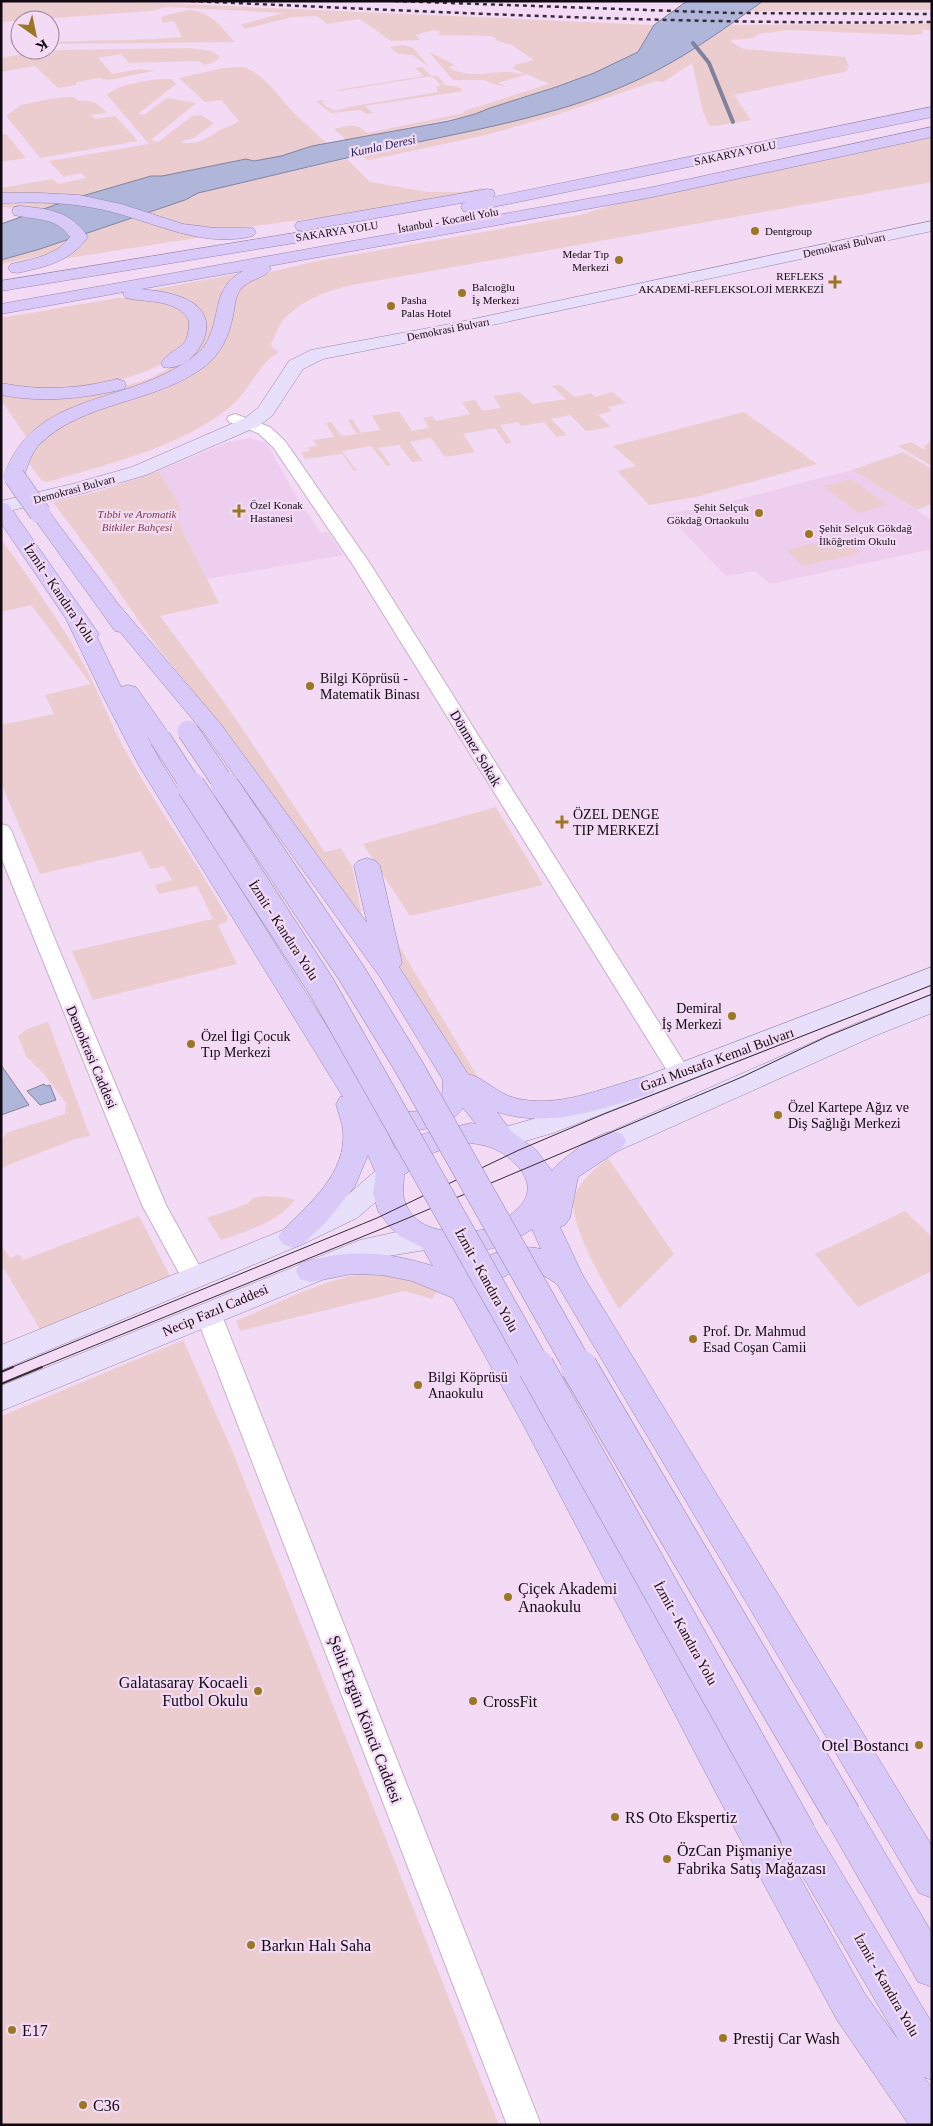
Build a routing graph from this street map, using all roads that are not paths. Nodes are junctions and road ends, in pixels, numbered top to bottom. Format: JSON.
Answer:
{"nodes":[{"id":1,"x":932,"y":103,"type":"edge"},
{"id":2,"x":932,"y":112,"type":"edge"},
{"id":3,"x":932,"y":123,"type":"edge"},
{"id":4,"x":885,"y":127,"type":"junction"},
{"id":5,"x":932,"y":132,"type":"edge"},
{"id":6,"x":752,"y":150,"type":"junction"},
{"id":7,"x":782,"y":155,"type":"junction"},
{"id":8,"x":578,"y":176,"type":"junction"},
{"id":9,"x":1,"y":198,"type":"edge"},
{"id":10,"x":1,"y":210,"type":"edge"},
{"id":11,"x":509,"y":218,"type":"junction"},
{"id":12,"x":932,"y":221,"type":"edge"},
{"id":13,"x":932,"y":226,"type":"edge"},
{"id":14,"x":281,"y":230,"type":"junction"},
{"id":15,"x":891,"y":232,"type":"junction"},
{"id":16,"x":346,"y":248,"type":"junction"},
{"id":17,"x":1,"y":272,"type":"edge"},
{"id":18,"x":1,"y":286,"type":"edge"},
{"id":19,"x":1,"y":296,"type":"edge"},
{"id":20,"x":21,"y":306,"type":"junction"},
{"id":21,"x":1,"y":309,"type":"edge"},
{"id":22,"x":447,"y":326,"type":"junction"},
{"id":23,"x":1,"y":389,"type":"edge"},
{"id":24,"x":253,"y":421,"type":"junction"},
{"id":25,"x":1,"y":459,"type":"edge"},
{"id":26,"x":14,"y":476,"type":"junction"},
{"id":27,"x":1,"y":499,"type":"edge"},
{"id":28,"x":4,"y":512,"type":"edge"},
{"id":29,"x":113,"y":610,"type":"junction"},
{"id":30,"x":77,"y":619,"type":"junction"},
{"id":31,"x":174,"y":735,"type":"junction"},
{"id":32,"x":1,"y":830,"type":"edge"},
{"id":33,"x":367,"y":866,"type":"dead end"},
{"id":34,"x":391,"y":974,"type":"junction"},
{"id":35,"x":932,"y":975,"type":"edge"},
{"id":36,"x":932,"y":1003,"type":"edge"},
{"id":37,"x":342,"y":1070,"type":"junction"},
{"id":38,"x":678,"y":1072,"type":"junction"},
{"id":39,"x":454,"y":1075,"type":"junction"},
{"id":40,"x":643,"y":1086,"type":"junction"},
{"id":41,"x":362,"y":1106,"type":"junction"},
{"id":42,"x":501,"y":1138,"type":"junction"},
{"id":43,"x":612,"y":1141,"type":"junction"},
{"id":44,"x":390,"y":1174,"type":"junction"},
{"id":45,"x":543,"y":1186,"type":"junction"},
{"id":46,"x":293,"y":1237,"type":"junction"},
{"id":47,"x":434,"y":1240,"type":"junction"},
{"id":48,"x":563,"y":1265,"type":"junction"},
{"id":49,"x":310,"y":1271,"type":"junction"},
{"id":50,"x":194,"y":1278,"type":"junction"},
{"id":51,"x":467,"y":1296,"type":"junction"},
{"id":52,"x":208,"y":1313,"type":"junction"},
{"id":53,"x":1,"y":1358,"type":"edge"},
{"id":54,"x":1,"y":1399,"type":"edge"},
{"id":55,"x":932,"y":1881,"type":"edge"},
{"id":56,"x":932,"y":1970,"type":"edge"},
{"id":57,"x":932,"y":2061,"type":"edge"},
{"id":58,"x":932,"y":2123,"type":"edge"},
{"id":59,"x":524,"y":2125,"type":"edge"}],
"edges":[{"from":1,"to":8,"type":"highway"},
{"from":2,"to":4,"type":"highway"},
{"from":3,"to":4,"type":"highway"},
{"from":4,"to":6,"type":"highway","name":"SAKARYA YOLU"},
{"from":4,"to":7,"type":"highway","name":"İstanbul - Kocaeli Yolu"},
{"from":5,"to":11,"type":"highway"},
{"from":6,"to":8,"type":"highway"},
{"from":6,"to":18,"type":"highway","name":"SAKARYA YOLU"},
{"from":7,"to":11,"type":"highway"},
{"from":7,"to":19,"type":"highway","name":"İstanbul - Kocaeli Yolu"},
{"from":8,"to":14,"type":"highway"},
{"from":9,"to":14,"type":"highway"},
{"from":10,"to":17,"type":"highway"},
{"from":11,"to":16,"type":"highway"},
{"from":12,"to":15,"type":"main road","name":"Demokrasi Bulvarı"},
{"from":13,"to":15,"type":"main road","name":"Demokrasi Bulvarı"},
{"from":14,"to":17,"type":"highway"},
{"from":15,"to":22,"type":"main road","name":"Demokrasi Bulvarı"},
{"from":16,"to":20,"type":"highway"},
{"from":16,"to":26,"type":"highway"},
{"from":20,"to":21,"type":"highway"},
{"from":20,"to":23,"type":"highway"},
{"from":22,"to":24,"type":"main road","name":"Demokrasi Bulvarı"},
{"from":22,"to":24,"type":"main road","name":"Demokrasi Bulvarı"},
{"from":24,"to":27,"type":"main road","name":"Demokrasi Bulvarı"},
{"from":24,"to":28,"type":"main road","name":"Demokrasi Bulvarı"},
{"from":24,"to":38,"type":"street","name":"Dönmez Sokak"},
{"from":25,"to":26,"type":"highway","name":"İzmit - Kandıra Yolu"},
{"from":26,"to":29,"type":"highway","name":"İzmit - Kandıra Yolu","bridge":true},
{"from":28,"to":30,"type":"highway","name":"İzmit - Kandıra Yolu"},
{"from":29,"to":31,"type":"highway","name":"İzmit - Kandıra Yolu"},
{"from":29,"to":34,"type":"highway"},
{"from":30,"to":31,"type":"highway","name":"İzmit - Kandıra Yolu"},
{"from":30,"to":37,"type":"highway"},
{"from":31,"to":56,"type":"highway","name":"İzmit - Kandıra Yolu","bridge":true},
{"from":31,"to":57,"type":"highway","name":"İzmit - Kandıra Yolu","bridge":true},
{"from":32,"to":50,"type":"street","name":"Demokrasi Caddesi"},
{"from":33,"to":34,"type":"highway"},
{"from":34,"to":39,"type":"highway"},
{"from":35,"to":38,"type":"main road","name":"Gazi Mustafa Kemal Bulvarı"},
{"from":36,"to":43,"type":"main road","name":"Gazi Mustafa Kemal Bulvarı"},
{"from":37,"to":41,"type":"highway"},
{"from":37,"to":46,"type":"highway"},
{"from":38,"to":40,"type":"main road","name":"Gazi Mustafa Kemal Bulvarı"},
{"from":39,"to":40,"type":"highway"},
{"from":39,"to":41,"type":"highway"},
{"from":39,"to":42,"type":"highway"},
{"from":40,"to":42,"type":"main road","name":"Gazi Mustafa Kemal Bulvarı"},
{"from":41,"to":44,"type":"highway"},
{"from":42,"to":44,"type":"highway"},
{"from":42,"to":45,"type":"highway"},
{"from":43,"to":45,"type":"main road","name":"Gazi Mustafa Kemal Bulvarı"},
{"from":43,"to":48,"type":"highway"},
{"from":44,"to":46,"type":"main road"},
{"from":44,"to":47,"type":"highway"},
{"from":45,"to":47,"type":"highway"},
{"from":45,"to":48,"type":"highway"},
{"from":46,"to":50,"type":"main road"},
{"from":47,"to":49,"type":"main road","name":"Necip Fazıl Caddesi"},
{"from":47,"to":51,"type":"highway"},
{"from":48,"to":51,"type":"highway"},
{"from":48,"to":55,"type":"highway"},
{"from":49,"to":51,"type":"highway"},
{"from":49,"to":52,"type":"main road","name":"Necip Fazıl Caddesi"},
{"from":50,"to":53,"type":"main road"},
{"from":51,"to":58,"type":"highway"},
{"from":52,"to":54,"type":"main road","name":"Necip Fazıl Caddesi"},
{"from":52,"to":59,"type":"street","name":"Şehit Ergün Köncü Caddesi"}]}
